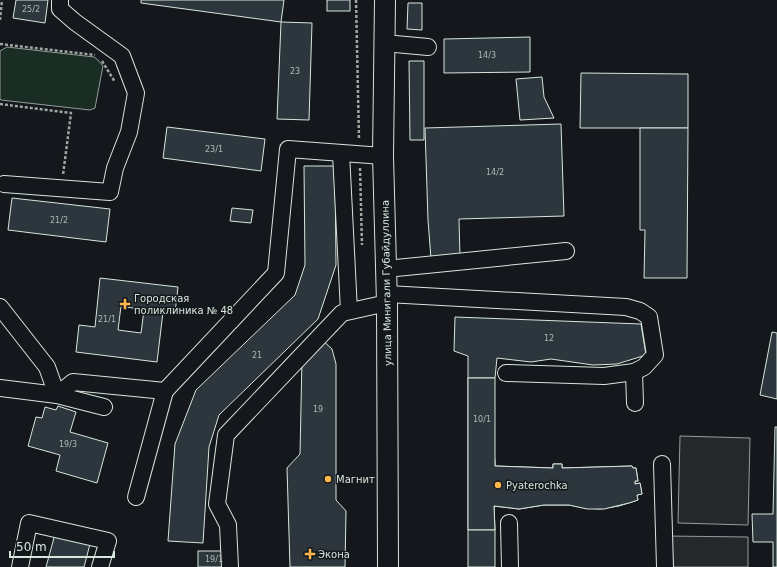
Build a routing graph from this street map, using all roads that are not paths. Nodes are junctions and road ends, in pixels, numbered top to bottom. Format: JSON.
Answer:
{"nodes":[{"id":1,"x":60,"y":0,"type":"edge"},
{"id":2,"x":385,"y":0,"type":"edge"},
{"id":3,"x":384,"y":43,"type":"junction"},
{"id":4,"x":428,"y":47,"type":"dead end"},
{"id":5,"x":341,"y":153,"type":"junction"},
{"id":6,"x":383,"y":156,"type":"junction"},
{"id":7,"x":1,"y":184,"type":"edge"},
{"id":8,"x":566,"y":251,"type":"dead end"},
{"id":9,"x":386,"y":269,"type":"junction"},
{"id":10,"x":387,"y":299,"type":"junction"},
{"id":11,"x":0,"y":307,"type":"edge"},
{"id":12,"x":349,"y":311,"type":"junction"},
{"id":13,"x":634,"y":372,"type":"junction"},
{"id":14,"x":506,"y":373,"type":"dead end"},
{"id":15,"x":0,"y":388,"type":"edge"},
{"id":16,"x":165,"y":391,"type":"junction"},
{"id":17,"x":57,"y":395,"type":"junction"},
{"id":18,"x":635,"y":403,"type":"dead end"},
{"id":19,"x":104,"y":407,"type":"dead end"},
{"id":20,"x":662,"y":464,"type":"dead end"},
{"id":21,"x":136,"y":498,"type":"dead end"},
{"id":22,"x":509,"y":524,"type":"dead end"},
{"id":23,"x":20,"y":567,"type":"edge"},
{"id":24,"x":100,"y":567,"type":"edge"},
{"id":25,"x":230,"y":567,"type":"edge"},
{"id":26,"x":388,"y":567,"type":"edge"},
{"id":27,"x":510,"y":567,"type":"edge"},
{"id":28,"x":665,"y":567,"type":"edge"}],
"edges":[{"from":1,"to":7,"type":"lane"},
{"from":2,"to":3,"type":"main road","name":"улица Минигали Губайдуллина"},
{"from":3,"to":4,"type":"lane"},
{"from":3,"to":6,"type":"main road","name":"улица Минигали Губайдуллина"},
{"from":5,"to":6,"type":"lane"},
{"from":5,"to":12,"type":"lane"},
{"from":5,"to":16,"type":"lane"},
{"from":6,"to":9,"type":"main road","name":"улица Минигали Губайдуллина"},
{"from":8,"to":9,"type":"lane"},
{"from":9,"to":10,"type":"main road","name":"улица Минигали Губайдуллина"},
{"from":10,"to":12,"type":"lane"},
{"from":10,"to":13,"type":"lane"},
{"from":10,"to":26,"type":"main road","name":"улица Минигали Губайдуллина"},
{"from":11,"to":17,"type":"lane"},
{"from":12,"to":25,"type":"lane"},
{"from":13,"to":14,"type":"lane"},
{"from":13,"to":18,"type":"lane"},
{"from":15,"to":17,"type":"lane"},
{"from":16,"to":17,"type":"lane"},
{"from":16,"to":21,"type":"lane"},
{"from":17,"to":19,"type":"lane"},
{"from":20,"to":28,"type":"lane"},
{"from":22,"to":27,"type":"lane"},
{"from":23,"to":24,"type":"lane"}]}
